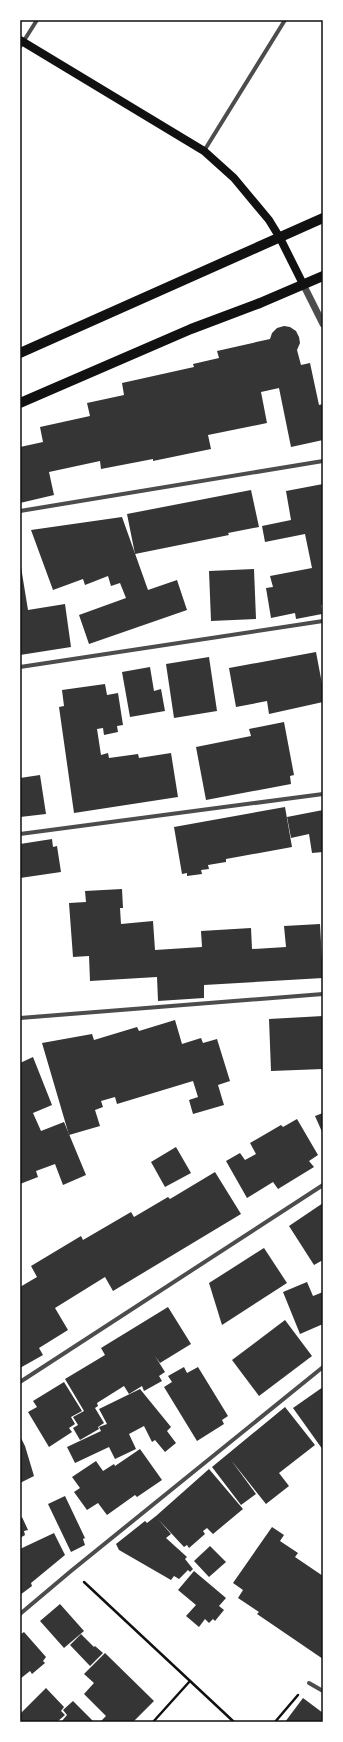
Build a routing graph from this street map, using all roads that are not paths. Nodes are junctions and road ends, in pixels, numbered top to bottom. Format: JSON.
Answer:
{"nodes":[{"id":1,"x":37,"y":20,"type":"edge"},
{"id":2,"x":285,"y":20,"type":"edge"},
{"id":3,"x":21,"y":43,"type":"edge"},
{"id":4,"x":204,"y":151,"type":"junction"},
{"id":5,"x":323,"y":218,"type":"edge"},
{"id":6,"x":280,"y":238,"type":"junction"},
{"id":7,"x":323,"y":276,"type":"edge"},
{"id":8,"x":303,"y":284,"type":"junction"},
{"id":9,"x":323,"y":324,"type":"edge"},
{"id":10,"x":20,"y":353,"type":"edge"},
{"id":11,"x":20,"y":403,"type":"edge"},
{"id":12,"x":323,"y":461,"type":"edge"},
{"id":13,"x":20,"y":511,"type":"edge"},
{"id":14,"x":323,"y":621,"type":"edge"},
{"id":15,"x":20,"y":667,"type":"edge"},
{"id":16,"x":323,"y":794,"type":"edge"},
{"id":17,"x":20,"y":834,"type":"edge"},
{"id":18,"x":323,"y":994,"type":"edge"},
{"id":19,"x":20,"y":1018,"type":"edge"},
{"id":20,"x":323,"y":1186,"type":"edge"},
{"id":21,"x":323,"y":1367,"type":"edge"},
{"id":22,"x":20,"y":1382,"type":"edge"},
{"id":23,"x":20,"y":1614,"type":"edge"},
{"id":24,"x":309,"y":1683,"type":"dead end"},
{"id":25,"x":323,"y":1691,"type":"edge"}],
"edges":[{"from":1,"to":3,"type":"street"},
{"from":2,"to":4,"type":"street"},
{"from":3,"to":4,"type":"main road"},
{"from":4,"to":6,"type":"main road"},
{"from":5,"to":6,"type":"main road"},
{"from":6,"to":8,"type":"main road"},
{"from":6,"to":10,"type":"main road"},
{"from":7,"to":8,"type":"main road"},
{"from":8,"to":9,"type":"street"},
{"from":8,"to":11,"type":"main road"},
{"from":12,"to":13,"type":"street"},
{"from":14,"to":15,"type":"street"},
{"from":16,"to":17,"type":"street"},
{"from":18,"to":19,"type":"street"},
{"from":20,"to":22,"type":"street"},
{"from":21,"to":23,"type":"street"},
{"from":24,"to":25,"type":"street"}]}
